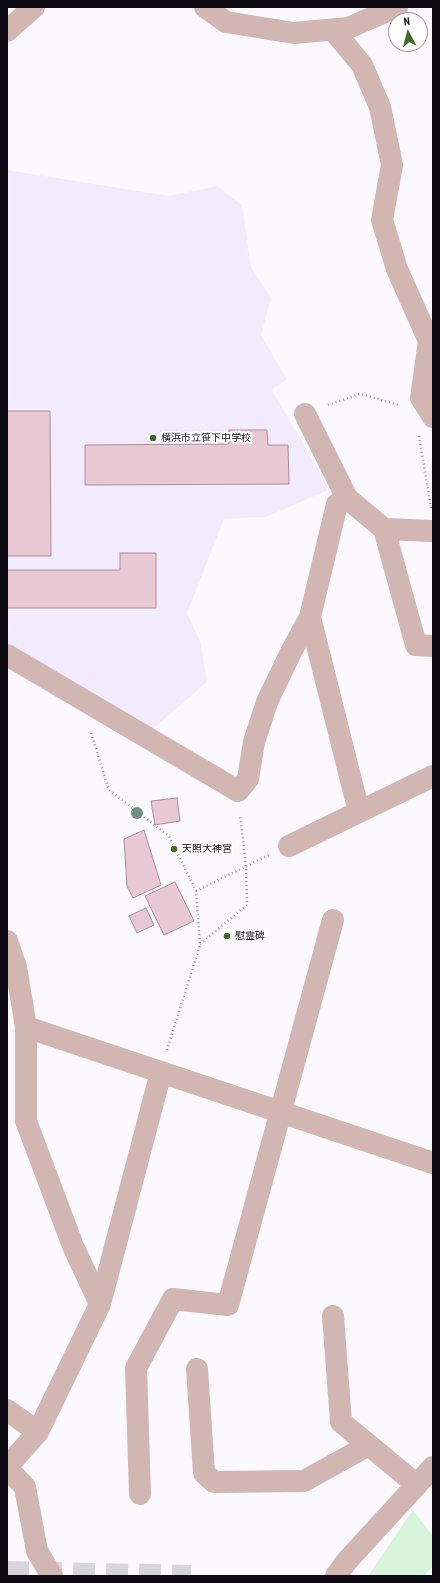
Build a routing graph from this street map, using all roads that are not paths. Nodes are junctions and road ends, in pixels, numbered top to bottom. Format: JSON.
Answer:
{"nodes":[{"id":1,"x":34,"y":7,"type":"edge"},
{"id":2,"x":205,"y":7,"type":"edge"},
{"id":3,"x":397,"y":7,"type":"edge"},
{"id":4,"x":333,"y":30,"type":"junction"},
{"id":5,"x":7,"y":31,"type":"edge"},
{"id":6,"x":305,"y":414,"type":"road end"},
{"id":7,"x":427,"y":420,"type":"edge"},
{"id":8,"x":347,"y":498,"type":"junction"},
{"id":9,"x":432,"y":520,"type":"edge"},
{"id":10,"x":384,"y":529,"type":"junction"},
{"id":11,"x":310,"y":617,"type":"junction"},
{"id":12,"x":433,"y":646,"type":"edge"},
{"id":13,"x":7,"y":655,"type":"edge"},
{"id":14,"x":433,"y":776,"type":"edge"},
{"id":15,"x":359,"y":812,"type":"junction"},
{"id":16,"x":289,"y":846,"type":"road end"},
{"id":17,"x":333,"y":920,"type":"dead end"},
{"id":18,"x":7,"y":941,"type":"edge"},
{"id":19,"x":26,"y":1027,"type":"junction"},
{"id":20,"x":161,"y":1072,"type":"junction"},
{"id":21,"x":281,"y":1112,"type":"junction"},
{"id":22,"x":433,"y":1163,"type":"edge"},
{"id":23,"x":100,"y":1304,"type":"junction"},
{"id":24,"x":333,"y":1316,"type":"dead end"},
{"id":25,"x":197,"y":1369,"type":"dead end"},
{"id":26,"x":7,"y":1410,"type":"edge"},
{"id":27,"x":38,"y":1432,"type":"junction"},
{"id":28,"x":368,"y":1445,"type":"junction"},
{"id":29,"x":433,"y":1467,"type":"edge"},
{"id":30,"x":7,"y":1468,"type":"edge"},
{"id":31,"x":416,"y":1485,"type":"junction"},
{"id":32,"x":140,"y":1494,"type":"dead end"},
{"id":33,"x":52,"y":1576,"type":"edge"},
{"id":34,"x":336,"y":1576,"type":"edge"}],
"edges":[{"from":1,"to":5,"type":"street"},
{"from":2,"to":4,"type":"street"},
{"from":3,"to":4,"type":"street"},
{"from":4,"to":7,"type":"street"},
{"from":6,"to":8,"type":"street"},
{"from":8,"to":10,"type":"street"},
{"from":8,"to":11,"type":"street"},
{"from":9,"to":10,"type":"street"},
{"from":10,"to":12,"type":"street"},
{"from":11,"to":13,"type":"street"},
{"from":11,"to":15,"type":"street"},
{"from":14,"to":15,"type":"street"},
{"from":15,"to":16,"type":"street"},
{"from":17,"to":21,"type":"street"},
{"from":18,"to":19,"type":"street"},
{"from":19,"to":20,"type":"street"},
{"from":19,"to":23,"type":"street"},
{"from":20,"to":21,"type":"street"},
{"from":20,"to":23,"type":"street"},
{"from":21,"to":22,"type":"street"},
{"from":21,"to":32,"type":"street"},
{"from":23,"to":27,"type":"street"},
{"from":24,"to":28,"type":"street"},
{"from":25,"to":28,"type":"street"},
{"from":26,"to":27,"type":"street"},
{"from":27,"to":30,"type":"street"},
{"from":28,"to":31,"type":"street"},
{"from":29,"to":31,"type":"street"},
{"from":30,"to":33,"type":"street"},
{"from":31,"to":34,"type":"street"}]}
